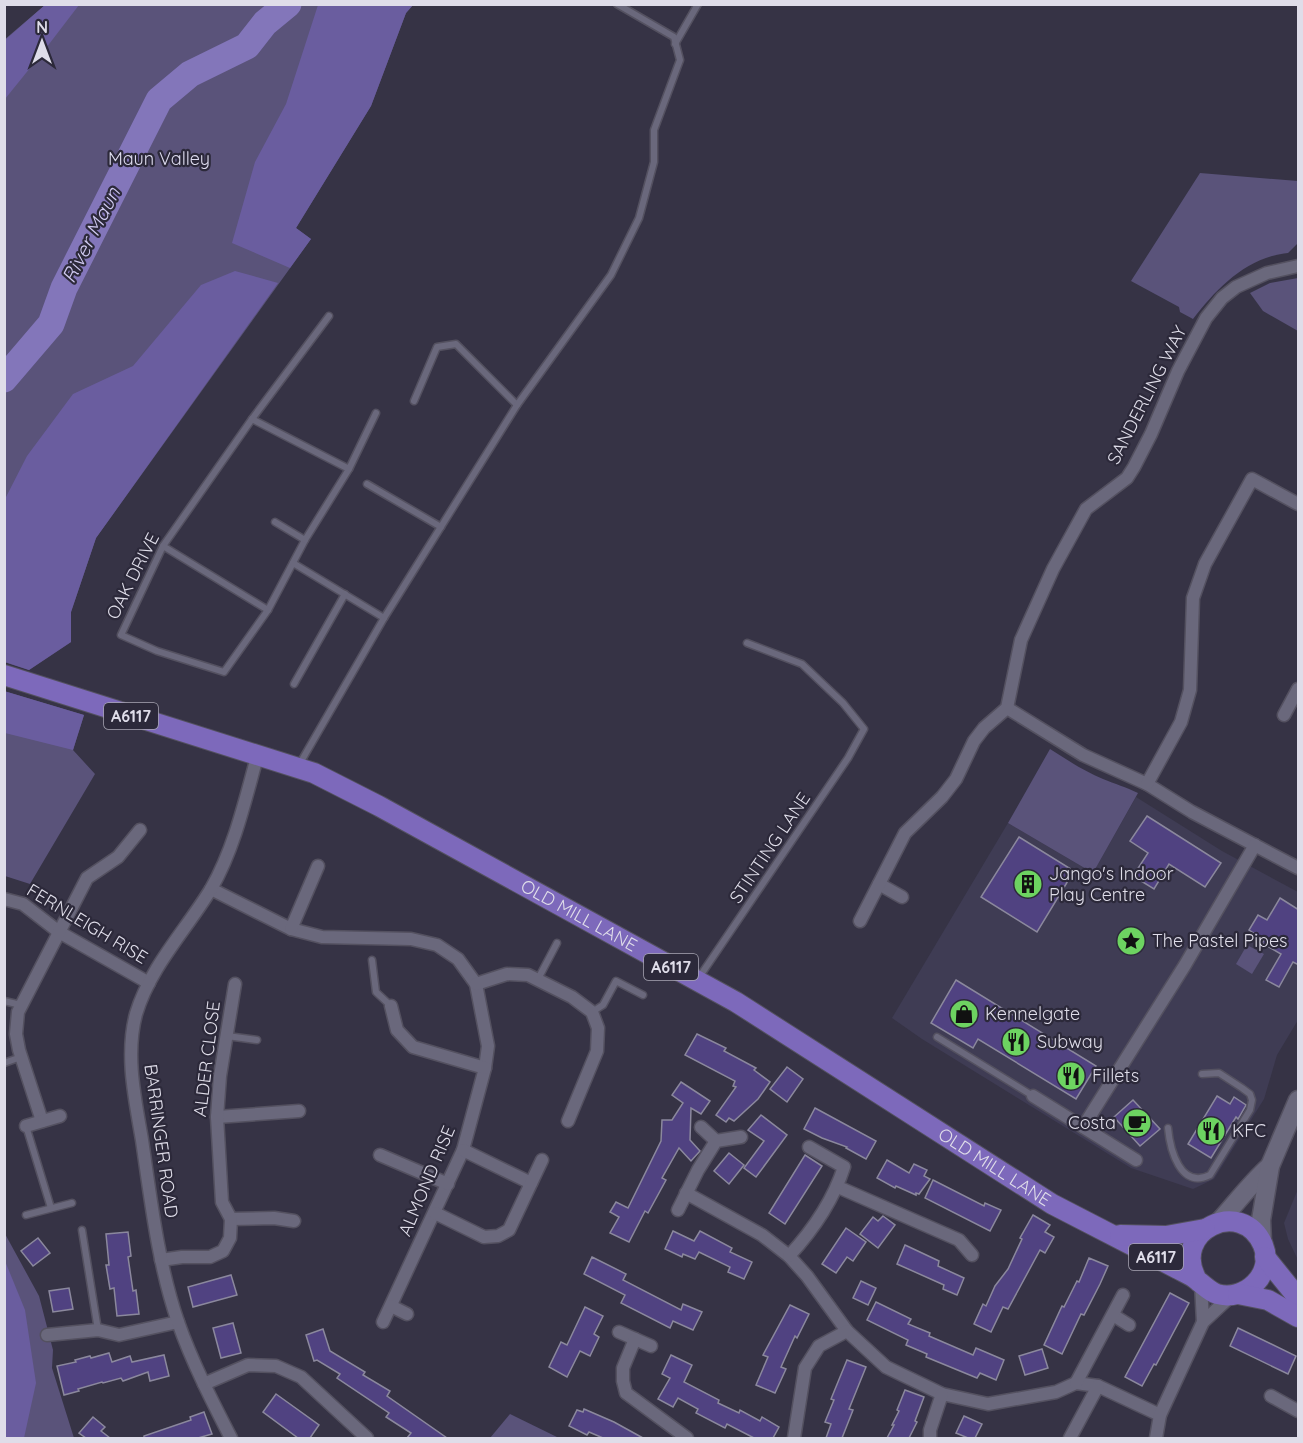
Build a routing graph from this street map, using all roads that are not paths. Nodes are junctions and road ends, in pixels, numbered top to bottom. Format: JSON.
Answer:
{"nodes":[{"id":1,"x":617,"y":4,"type":"edge"},
{"id":2,"x":698,"y":4,"type":"edge"},
{"id":3,"x":675,"y":44,"type":"junction"},
{"id":4,"x":1299,"y":266,"type":"edge"},
{"id":5,"x":329,"y":316,"type":"dead end"},
{"id":6,"x":414,"y":401,"type":"dead end"},
{"id":7,"x":517,"y":405,"type":"junction"},
{"id":8,"x":376,"y":413,"type":"dead end"},
{"id":9,"x":252,"y":419,"type":"junction"},
{"id":10,"x":349,"y":469,"type":"junction"},
{"id":11,"x":367,"y":484,"type":"dead end"},
{"id":12,"x":1299,"y":504,"type":"edge"},
{"id":13,"x":275,"y":522,"type":"dead end"},
{"id":14,"x":441,"y":527,"type":"junction"},
{"id":15,"x":305,"y":540,"type":"junction"},
{"id":16,"x":163,"y":546,"type":"junction"},
{"id":17,"x":292,"y":563,"type":"junction"},
{"id":18,"x":345,"y":594,"type":"junction"},
{"id":19,"x":268,"y":610,"type":"junction"},
{"id":20,"x":384,"y":618,"type":"junction"},
{"id":21,"x":747,"y":643,"type":"dead end"},
{"id":22,"x":4,"y":675,"type":"edge"},
{"id":23,"x":294,"y":684,"type":"dead end"},
{"id":24,"x":1299,"y":689,"type":"edge"},
{"id":25,"x":1007,"y":708,"type":"junction"},
{"id":26,"x":1284,"y":715,"type":"dead end"},
{"id":27,"x":257,"y":757,"type":"junction"},
{"id":28,"x":298,"y":768,"type":"junction"},
{"id":29,"x":1148,"y":784,"type":"junction"},
{"id":30,"x":140,"y":830,"type":"dead end"},
{"id":31,"x":1255,"y":845,"type":"junction"},
{"id":32,"x":318,"y":866,"type":"dead end"},
{"id":33,"x":1299,"y":868,"type":"edge"},
{"id":34,"x":879,"y":884,"type":"junction"},
{"id":35,"x":211,"y":889,"type":"junction"},
{"id":36,"x":902,"y":897,"type":"dead end"},
{"id":37,"x":4,"y":899,"type":"edge"},
{"id":38,"x":860,"y":921,"type":"dead end"},
{"id":39,"x":291,"y":929,"type":"junction"},
{"id":40,"x":59,"y":932,"type":"junction"},
{"id":41,"x":557,"y":943,"type":"dead end"},
{"id":42,"x":372,"y":960,"type":"dead end"},
{"id":43,"x":538,"y":980,"type":"junction"},
{"id":44,"x":697,"y":981,"type":"junction"},
{"id":45,"x":149,"y":983,"type":"junction"},
{"id":46,"x":235,"y":984,"type":"dead end"},
{"id":47,"x":476,"y":984,"type":"junction"},
{"id":48,"x":643,"y":995,"type":"dead end"},
{"id":49,"x":4,"y":1001,"type":"edge"},
{"id":50,"x":21,"y":1006,"type":"junction"},
{"id":51,"x":391,"y":1006,"type":"joint"},
{"id":52,"x":592,"y":1012,"type":"junction"},
{"id":53,"x":226,"y":1036,"type":"junction"},
{"id":54,"x":937,"y":1037,"type":"dead end"},
{"id":55,"x":257,"y":1040,"type":"dead end"},
{"id":56,"x":21,"y":1057,"type":"junction"},
{"id":57,"x":4,"y":1063,"type":"edge"},
{"id":58,"x":485,"y":1068,"type":"junction"},
{"id":59,"x":1202,"y":1074,"type":"dead end"},
{"id":60,"x":1033,"y":1096,"type":"joint"},
{"id":61,"x":1299,"y":1100,"type":"edge"},
{"id":62,"x":299,"y":1112,"type":"dead end"},
{"id":63,"x":60,"y":1116,"type":"dead end"},
{"id":64,"x":217,"y":1117,"type":"junction"},
{"id":65,"x":42,"y":1121,"type":"junction"},
{"id":66,"x":568,"y":1121,"type":"dead end"},
{"id":67,"x":26,"y":1126,"type":"joint"},
{"id":68,"x":701,"y":1127,"type":"dead end"},
{"id":69,"x":1083,"y":1127,"type":"junction"},
{"id":70,"x":1168,"y":1128,"type":"dead end"},
{"id":71,"x":741,"y":1137,"type":"dead end"},
{"id":72,"x":716,"y":1141,"type":"junction"},
{"id":73,"x":809,"y":1147,"type":"dead end"},
{"id":74,"x":463,"y":1150,"type":"junction"},
{"id":75,"x":380,"y":1155,"type":"dead end"},
{"id":76,"x":542,"y":1160,"type":"dead end"},
{"id":77,"x":1136,"y":1160,"type":"dead end"},
{"id":78,"x":1270,"y":1166,"type":"junction"},
{"id":79,"x":531,"y":1182,"type":"junction"},
{"id":80,"x":448,"y":1184,"type":"junction"},
{"id":81,"x":838,"y":1187,"type":"junction"},
{"id":82,"x":686,"y":1193,"type":"junction"},
{"id":83,"x":72,"y":1203,"type":"dead end"},
{"id":84,"x":51,"y":1208,"type":"junction"},
{"id":85,"x":678,"y":1210,"type":"dead end"},
{"id":86,"x":435,"y":1213,"type":"junction"},
{"id":87,"x":26,"y":1215,"type":"dead end"},
{"id":88,"x":231,"y":1219,"type":"junction"},
{"id":89,"x":294,"y":1221,"type":"dead end"},
{"id":90,"x":1212,"y":1226,"type":"junction"},
{"id":91,"x":82,"y":1230,"type":"dead end"},
{"id":92,"x":1114,"y":1235,"type":"junction"},
{"id":93,"x":1264,"y":1250,"type":"junction"},
{"id":94,"x":972,"y":1255,"type":"dead end"},
{"id":95,"x":789,"y":1256,"type":"junction"},
{"id":96,"x":161,"y":1260,"type":"junction"},
{"id":97,"x":1199,"y":1282,"type":"junction"},
{"id":98,"x":1123,"y":1295,"type":"dead end"},
{"id":99,"x":1235,"y":1295,"type":"junction"},
{"id":100,"x":1299,"y":1298,"type":"edge"},
{"id":101,"x":391,"y":1306,"type":"junction"},
{"id":102,"x":407,"y":1314,"type":"dead end"},
{"id":103,"x":1113,"y":1315,"type":"junction"},
{"id":104,"x":1299,"y":1317,"type":"edge"},
{"id":105,"x":178,"y":1322,"type":"junction"},
{"id":106,"x":383,"y":1322,"type":"dead end"},
{"id":107,"x":1203,"y":1322,"type":"junction"},
{"id":108,"x":1129,"y":1325,"type":"dead end"},
{"id":109,"x":99,"y":1330,"type":"junction"},
{"id":110,"x":847,"y":1331,"type":"junction"},
{"id":111,"x":619,"y":1332,"type":"dead end"},
{"id":112,"x":47,"y":1335,"type":"dead end"},
{"id":113,"x":635,"y":1339,"type":"junction"},
{"id":114,"x":651,"y":1346,"type":"dead end"},
{"id":115,"x":1076,"y":1383,"type":"junction"},
{"id":116,"x":204,"y":1384,"type":"junction"},
{"id":117,"x":1098,"y":1386,"type":"junction"},
{"id":118,"x":942,"y":1394,"type":"junction"},
{"id":119,"x":1271,"y":1396,"type":"dead end"},
{"id":120,"x":1299,"y":1412,"type":"edge"},
{"id":121,"x":1160,"y":1415,"type":"junction"},
{"id":122,"x":231,"y":1438,"type":"edge"},
{"id":123,"x":367,"y":1438,"type":"edge"},
{"id":124,"x":687,"y":1438,"type":"edge"},
{"id":125,"x":794,"y":1438,"type":"edge"},
{"id":126,"x":930,"y":1438,"type":"edge"},
{"id":127,"x":1070,"y":1438,"type":"edge"},
{"id":128,"x":1156,"y":1438,"type":"edge"}],
"edges":[{"from":1,"to":3,"type":"lane"},
{"from":2,"to":3,"type":"lane"},
{"from":3,"to":7,"type":"lane"},
{"from":4,"to":25,"type":"street","name":"SANDERLING WAY"},
{"from":5,"to":9,"type":"lane","name":"OAK DRIVE"},
{"from":6,"to":7,"type":"lane"},
{"from":7,"to":14,"type":"lane"},
{"from":8,"to":10,"type":"lane","name":"OAK DRIVE"},
{"from":9,"to":10,"type":"lane"},
{"from":9,"to":16,"type":"lane","name":"OAK DRIVE"},
{"from":10,"to":15,"type":"lane","name":"OAK DRIVE"},
{"from":11,"to":14,"type":"lane"},
{"from":12,"to":29,"type":"street"},
{"from":13,"to":15,"type":"lane"},
{"from":14,"to":20,"type":"lane"},
{"from":15,"to":17,"type":"lane","name":"OAK DRIVE"},
{"from":16,"to":19,"type":"lane"},
{"from":16,"to":19,"type":"lane","name":"OAK DRIVE"},
{"from":17,"to":18,"type":"lane"},
{"from":17,"to":19,"type":"lane","name":"OAK DRIVE"},
{"from":18,"to":20,"type":"lane"},
{"from":18,"to":23,"type":"lane"},
{"from":20,"to":28,"type":"lane"},
{"from":21,"to":44,"type":"lane","name":"STINTING LANE"},
{"from":22,"to":27,"type":"main road","name":"OLD MILL LANE","number":"A6117"},
{"from":24,"to":26,"type":"street"},
{"from":25,"to":29,"type":"street"},
{"from":25,"to":34,"type":"street"},
{"from":27,"to":28,"type":"main road","name":"OLD MILL LANE","number":"A6117"},
{"from":27,"to":35,"type":"street","name":"BARRINGER ROAD"},
{"from":28,"to":44,"type":"main road","name":"OLD MILL LANE","number":"A6117"},
{"from":29,"to":31,"type":"street"},
{"from":30,"to":40,"type":"street"},
{"from":31,"to":33,"type":"street"},
{"from":31,"to":69,"type":"street"},
{"from":32,"to":39,"type":"street"},
{"from":34,"to":36,"type":"street"},
{"from":34,"to":38,"type":"street"},
{"from":35,"to":39,"type":"street","name":"ALMOND RISE"},
{"from":35,"to":45,"type":"street","name":"BARRINGER ROAD"},
{"from":37,"to":40,"type":"street","name":"FERNLEIGH RISE"},
{"from":39,"to":47,"type":"street","name":"ALMOND RISE"},
{"from":40,"to":45,"type":"street","name":"FERNLEIGH RISE"},
{"from":40,"to":50,"type":"street"},
{"from":41,"to":43,"type":"lane"},
{"from":42,"to":51,"type":"lane"},
{"from":43,"to":47,"type":"street"},
{"from":43,"to":52,"type":"street"},
{"from":44,"to":92,"type":"main road","name":"OLD MILL LANE","number":"A6117"},
{"from":45,"to":96,"type":"street","name":"BARRINGER ROAD"},
{"from":46,"to":53,"type":"street","name":"ALDER CLOSE"},
{"from":47,"to":58,"type":"street","name":"ALMOND RISE"},
{"from":48,"to":52,"type":"lane"},
{"from":49,"to":50,"type":"lane"},
{"from":50,"to":56,"type":"street"},
{"from":51,"to":58,"type":"street"},
{"from":52,"to":66,"type":"street"},
{"from":53,"to":55,"type":"lane"},
{"from":53,"to":64,"type":"street","name":"ALDER CLOSE"},
{"from":54,"to":60,"type":"lane"},
{"from":56,"to":57,"type":"lane"},
{"from":56,"to":65,"type":"street"},
{"from":58,"to":74,"type":"street","name":"ALMOND RISE"},
{"from":59,"to":70,"type":"lane"},
{"from":60,"to":69,"type":"street"},
{"from":61,"to":78,"type":"street"},
{"from":62,"to":64,"type":"street"},
{"from":63,"to":65,"type":"street"},
{"from":64,"to":88,"type":"street","name":"ALDER CLOSE"},
{"from":65,"to":67,"type":"street"},
{"from":67,"to":84,"type":"lane"},
{"from":68,"to":72,"type":"street"},
{"from":69,"to":77,"type":"street"},
{"from":71,"to":72,"type":"street"},
{"from":72,"to":82,"type":"street"},
{"from":73,"to":81,"type":"street"},
{"from":74,"to":79,"type":"street"},
{"from":74,"to":80,"type":"street","name":"ALMOND RISE"},
{"from":75,"to":80,"type":"street"},
{"from":76,"to":79,"type":"street"},
{"from":78,"to":90,"type":"street"},
{"from":78,"to":93,"type":"street"},
{"from":79,"to":86,"type":"street"},
{"from":80,"to":86,"type":"street","name":"ALMOND RISE"},
{"from":81,"to":94,"type":"street"},
{"from":81,"to":95,"type":"street"},
{"from":82,"to":85,"type":"street"},
{"from":82,"to":95,"type":"street"},
{"from":83,"to":84,"type":"lane"},
{"from":84,"to":87,"type":"lane"},
{"from":86,"to":101,"type":"street","name":"ALMOND RISE"},
{"from":88,"to":89,"type":"street"},
{"from":88,"to":96,"type":"street"},
{"from":90,"to":92,"type":"main road","name":"OLD MILL LANE","number":"A6117"},
{"from":90,"to":93,"type":"main road","name":"OLD MILL LANE","number":"A6117"},
{"from":90,"to":97,"type":"main road","number":"A6117"},
{"from":91,"to":109,"type":"lane"},
{"from":92,"to":97,"type":"main road","name":"OLD MILL LANE","number":"A6117"},
{"from":93,"to":99,"type":"main road"},
{"from":93,"to":100,"type":"main road","name":"OLD MILL LANE","number":"A6117"},
{"from":95,"to":110,"type":"street"},
{"from":96,"to":105,"type":"street","name":"BARRINGER ROAD"},
{"from":97,"to":99,"type":"main road","name":"OLD MILL LANE","number":"A6117"},
{"from":97,"to":107,"type":"street"},
{"from":98,"to":103,"type":"street"},
{"from":99,"to":104,"type":"main road","name":"OLD MILL LANE","number":"A6117"},
{"from":99,"to":107,"type":"street"},
{"from":101,"to":102,"type":"street"},
{"from":101,"to":106,"type":"street","name":"ALMOND RISE"},
{"from":103,"to":108,"type":"street"},
{"from":103,"to":115,"type":"street"},
{"from":105,"to":109,"type":"street"},
{"from":105,"to":116,"type":"street","name":"BARRINGER ROAD"},
{"from":107,"to":121,"type":"street"},
{"from":109,"to":112,"type":"street"},
{"from":110,"to":118,"type":"street"},
{"from":110,"to":125,"type":"street"},
{"from":111,"to":113,"type":"street"},
{"from":113,"to":114,"type":"street"},
{"from":113,"to":124,"type":"street"},
{"from":115,"to":117,"type":"street"},
{"from":115,"to":118,"type":"street"},
{"from":116,"to":122,"type":"street","name":"BARRINGER ROAD"},
{"from":116,"to":123,"type":"street"},
{"from":117,"to":121,"type":"street"},
{"from":117,"to":127,"type":"street"},
{"from":118,"to":126,"type":"street"},
{"from":119,"to":120,"type":"street"},
{"from":121,"to":128,"type":"street"}]}
